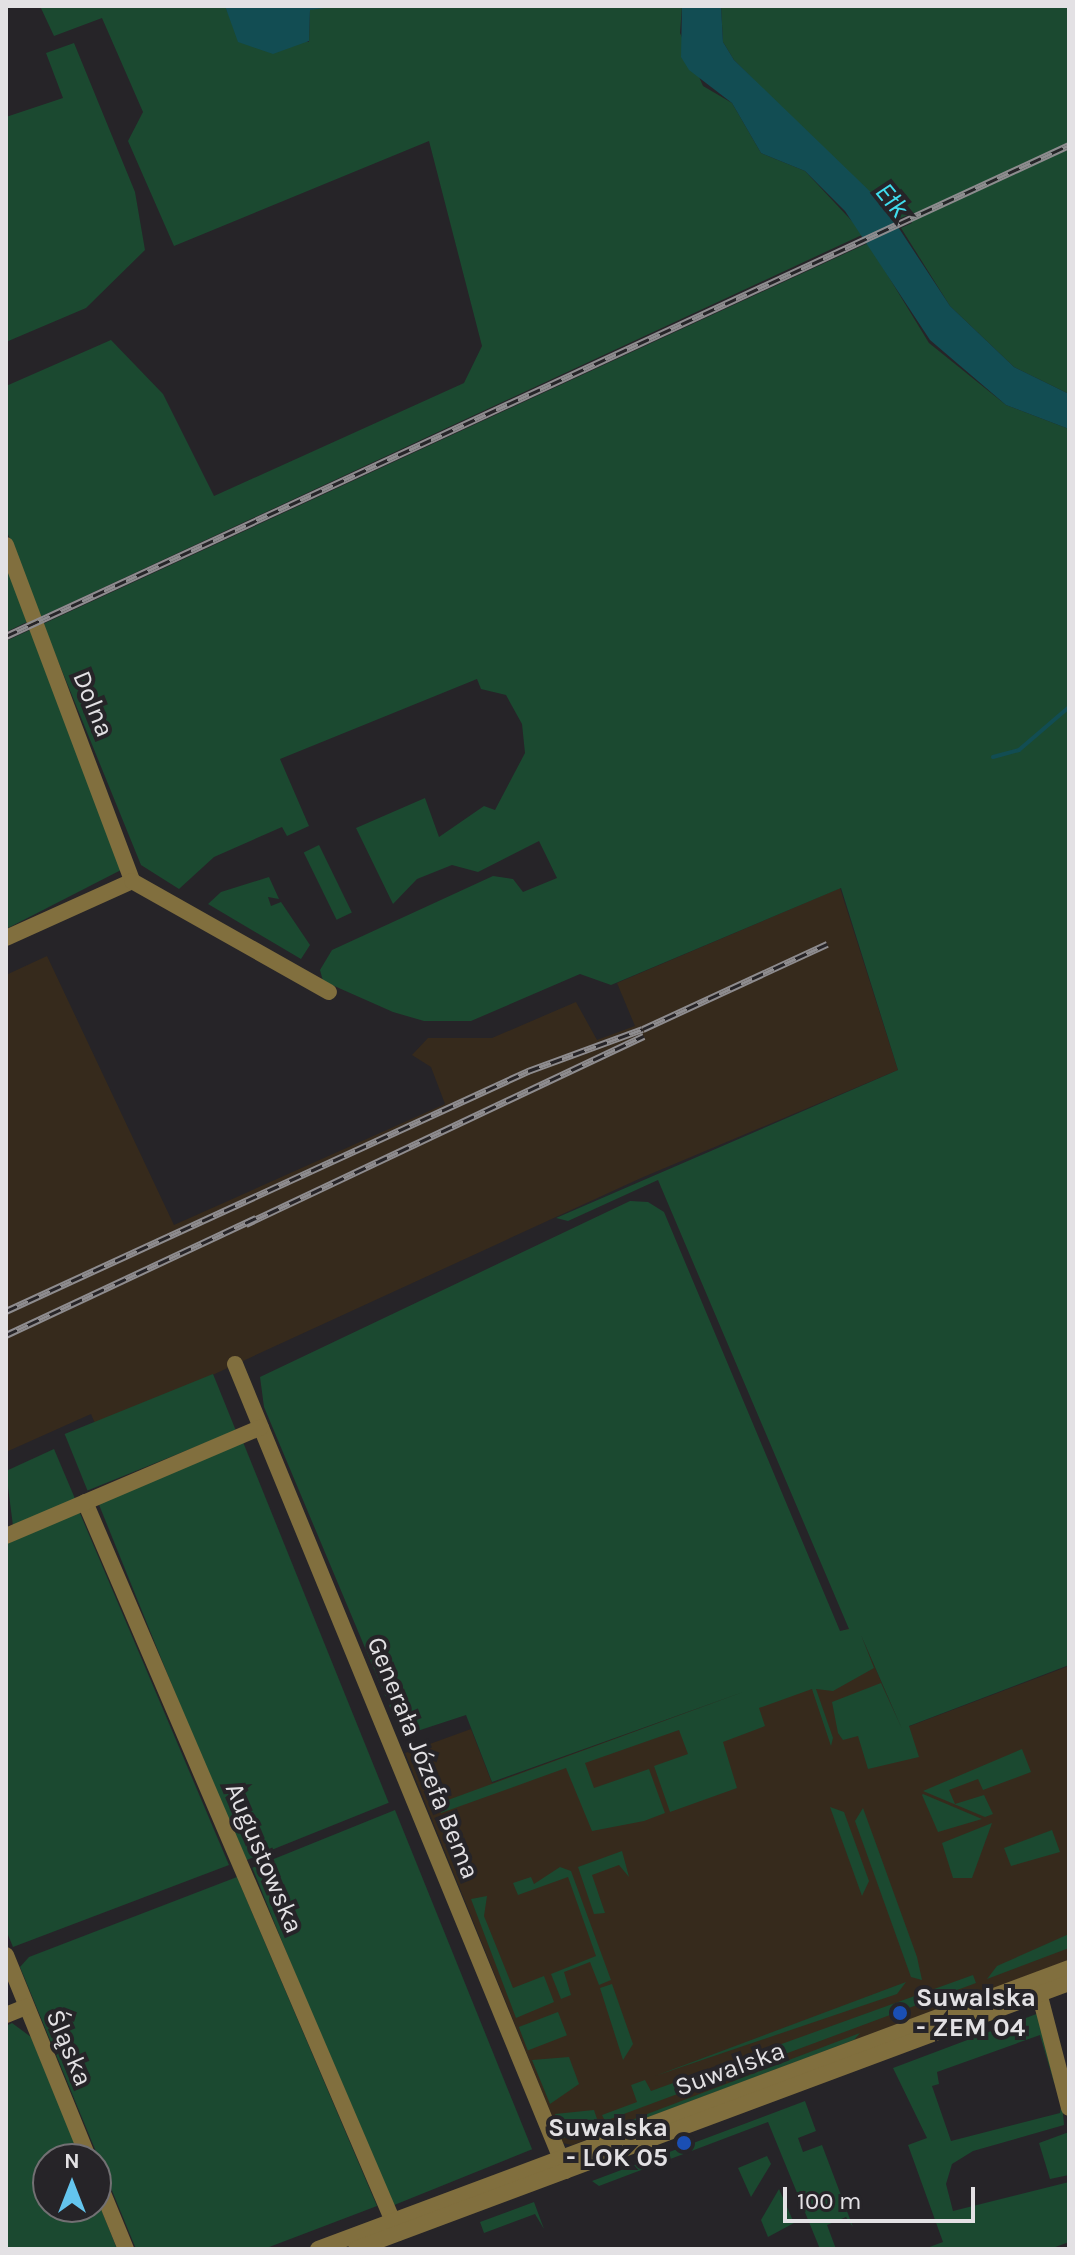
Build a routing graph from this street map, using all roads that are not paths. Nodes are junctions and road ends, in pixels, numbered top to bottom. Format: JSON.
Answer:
{"nodes":[{"id":1,"x":6,"y":545,"type":"edge"},
{"id":2,"x":132,"y":881,"type":"junction"},
{"id":3,"x":6,"y":938,"type":"edge"},
{"id":4,"x":329,"y":992,"type":"dead end"},
{"id":5,"x":235,"y":1364,"type":"dead end"},
{"id":6,"x":261,"y":1427,"type":"junction"},
{"id":7,"x":85,"y":1502,"type":"junction"},
{"id":8,"x":6,"y":1536,"type":"edge"},
{"id":9,"x":6,"y":1955,"type":"edge"},
{"id":10,"x":1069,"y":1968,"type":"edge"},
{"id":11,"x":1069,"y":1983,"type":"edge"},
{"id":12,"x":1038,"y":1987,"type":"junction"},
{"id":13,"x":26,"y":2007,"type":"junction"},
{"id":14,"x":6,"y":2015,"type":"edge"},
{"id":15,"x":1069,"y":2108,"type":"edge"},
{"id":16,"x":82,"y":2143,"type":"edge"},
{"id":17,"x":563,"y":2164,"type":"junction"},
{"id":18,"x":112,"y":2215,"type":"edge"},
{"id":19,"x":396,"y":2227,"type":"junction"},
{"id":20,"x":126,"y":2249,"type":"edge"},
{"id":21,"x":318,"y":2249,"type":"edge"},
{"id":22,"x":356,"y":2249,"type":"edge"}],
"edges":[{"from":1,"to":2,"type":"street","name":"Dolna"},
{"from":2,"to":3,"type":"street"},
{"from":2,"to":4,"type":"street"},
{"from":5,"to":6,"type":"street","name":"Generała Józefa Bema"},
{"from":6,"to":7,"type":"street"},
{"from":6,"to":17,"type":"street","name":"Generała Józefa Bema"},
{"from":7,"to":8,"type":"street"},
{"from":7,"to":19,"type":"street","name":"Augustowska"},
{"from":9,"to":13,"type":"street","name":"Śląska"},
{"from":10,"to":12,"type":"street","name":"Suwalska"},
{"from":11,"to":12,"type":"street","name":"Suwalska"},
{"from":12,"to":15,"type":"street"},
{"from":12,"to":17,"type":"street","name":"Suwalska"},
{"from":13,"to":14,"type":"street"},
{"from":13,"to":16,"type":"street","name":"Śląska"},
{"from":17,"to":19,"type":"street","name":"Suwalska"},
{"from":18,"to":20,"type":"street"},
{"from":19,"to":21,"type":"street","name":"Suwalska"},
{"from":19,"to":22,"type":"street","name":"Suwalska"}]}
